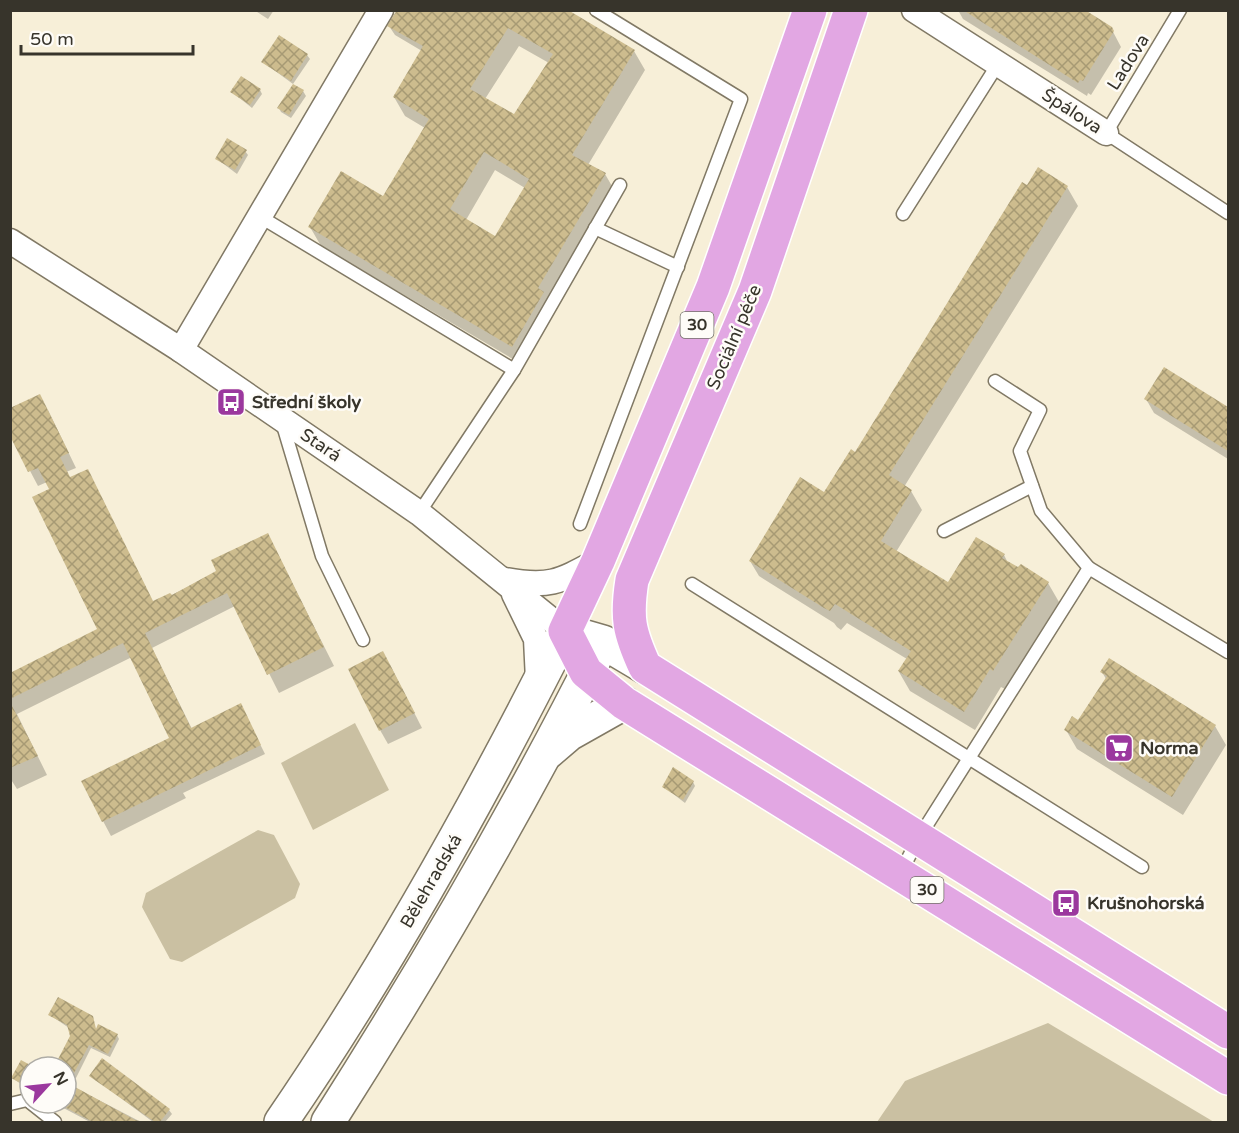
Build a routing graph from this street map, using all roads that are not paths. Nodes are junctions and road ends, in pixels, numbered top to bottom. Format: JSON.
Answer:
{"nodes":[{"id":1,"x":381,"y":10,"type":"edge"},
{"id":2,"x":596,"y":10,"type":"edge"},
{"id":3,"x":810,"y":10,"type":"edge"},
{"id":4,"x":851,"y":10,"type":"edge"},
{"id":5,"x":914,"y":10,"type":"edge"},
{"id":6,"x":1180,"y":10,"type":"edge"},
{"id":7,"x":998,"y":64,"type":"junction"},
{"id":8,"x":1106,"y":133,"type":"junction"},
{"id":9,"x":620,"y":184,"type":"dead end"},
{"id":10,"x":1228,"y":213,"type":"edge"},
{"id":11,"x":903,"y":214,"type":"dead end"},
{"id":12,"x":259,"y":216,"type":"junction"},
{"id":13,"x":595,"y":228,"type":"junction"},
{"id":14,"x":10,"y":241,"type":"edge"},
{"id":15,"x":678,"y":267,"type":"junction"},
{"id":16,"x":181,"y":350,"type":"junction"},
{"id":17,"x":514,"y":370,"type":"junction"},
{"id":18,"x":995,"y":381,"type":"dead end"},
{"id":19,"x":281,"y":418,"type":"junction"},
{"id":20,"x":1032,"y":486,"type":"junction"},
{"id":21,"x":419,"y":513,"type":"junction"},
{"id":22,"x":580,"y":524,"type":"dead end"},
{"id":23,"x":944,"y":531,"type":"dead end"},
{"id":24,"x":598,"y":561,"type":"junction"},
{"id":25,"x":1089,"y":568,"type":"junction"},
{"id":26,"x":505,"y":580,"type":"junction"},
{"id":27,"x":632,"y":580,"type":"junction"},
{"id":28,"x":692,"y":584,"type":"dead end"},
{"id":29,"x":566,"y":631,"type":"junction"},
{"id":30,"x":363,"y":640,"type":"dead end"},
{"id":31,"x":1228,"y":652,"type":"edge"},
{"id":32,"x":595,"y":657,"type":"junction"},
{"id":33,"x":645,"y":667,"type":"junction"},
{"id":34,"x":538,"y":686,"type":"junction"},
{"id":35,"x":624,"y":704,"type":"junction"},
{"id":36,"x":542,"y":757,"type":"junction"},
{"id":37,"x":969,"y":760,"type":"junction"},
{"id":38,"x":918,"y":839,"type":"junction"},
{"id":39,"x":1142,"y":867,"type":"dead end"},
{"id":40,"x":900,"y":873,"type":"junction"},
{"id":41,"x":1228,"y":1032,"type":"edge"},
{"id":42,"x":1228,"y":1077,"type":"edge"},
{"id":43,"x":281,"y":1122,"type":"edge"},
{"id":44,"x":328,"y":1122,"type":"edge"}],
"edges":[{"from":1,"to":12,"type":"street"},
{"from":2,"to":15,"type":"lane"},
{"from":3,"to":24,"type":"main road","number":"30"},
{"from":4,"to":27,"type":"main road","name":"Sociální péče","number":"30"},
{"from":5,"to":7,"type":"street","name":"Špálova"},
{"from":6,"to":8,"type":"lane","name":"Ladova"},
{"from":7,"to":8,"type":"street","name":"Špálova"},
{"from":7,"to":11,"type":"lane"},
{"from":8,"to":10,"type":"lane","name":"Špálova"},
{"from":9,"to":13,"type":"lane"},
{"from":12,"to":16,"type":"street"},
{"from":12,"to":17,"type":"lane"},
{"from":13,"to":15,"type":"lane"},
{"from":13,"to":17,"type":"lane"},
{"from":14,"to":16,"type":"street","name":"Stará"},
{"from":15,"to":22,"type":"lane"},
{"from":16,"to":19,"type":"street","name":"Stará"},
{"from":17,"to":21,"type":"lane"},
{"from":18,"to":20,"type":"lane"},
{"from":19,"to":21,"type":"street","name":"Stará"},
{"from":19,"to":30,"type":"lane"},
{"from":20,"to":23,"type":"lane"},
{"from":20,"to":25,"type":"lane"},
{"from":21,"to":26,"type":"street","name":"Stará"},
{"from":24,"to":26,"type":"street","name":"Stará"},
{"from":24,"to":29,"type":"main road","number":"30"},
{"from":25,"to":31,"type":"lane"},
{"from":25,"to":37,"type":"lane"},
{"from":26,"to":29,"type":"street","name":"Stará"},
{"from":26,"to":34,"type":"street","name":"Stará"},
{"from":27,"to":32,"type":"street","name":"Sociální péče","number":"30"},
{"from":27,"to":33,"type":"main road","number":"30"},
{"from":28,"to":37,"type":"lane"},
{"from":29,"to":32,"type":"main road","number":"30"},
{"from":29,"to":34,"type":"street","name":"Bělehradská"},
{"from":32,"to":33,"type":"street","number":"30"},
{"from":32,"to":35,"type":"main road","number":"30"},
{"from":32,"to":36,"type":"street","name":"Bělehradská"},
{"from":33,"to":38,"type":"main road","number":"30"},
{"from":34,"to":43,"type":"street","name":"Bělehradská"},
{"from":35,"to":36,"type":"street","name":"Bělehradská"},
{"from":35,"to":40,"type":"main road","number":"30"},
{"from":36,"to":44,"type":"street","name":"Bělehradská"},
{"from":37,"to":38,"type":"lane"},
{"from":37,"to":39,"type":"lane"},
{"from":38,"to":40,"type":"lane"},
{"from":38,"to":41,"type":"main road","number":"30"},
{"from":40,"to":42,"type":"main road","number":"30"}]}
